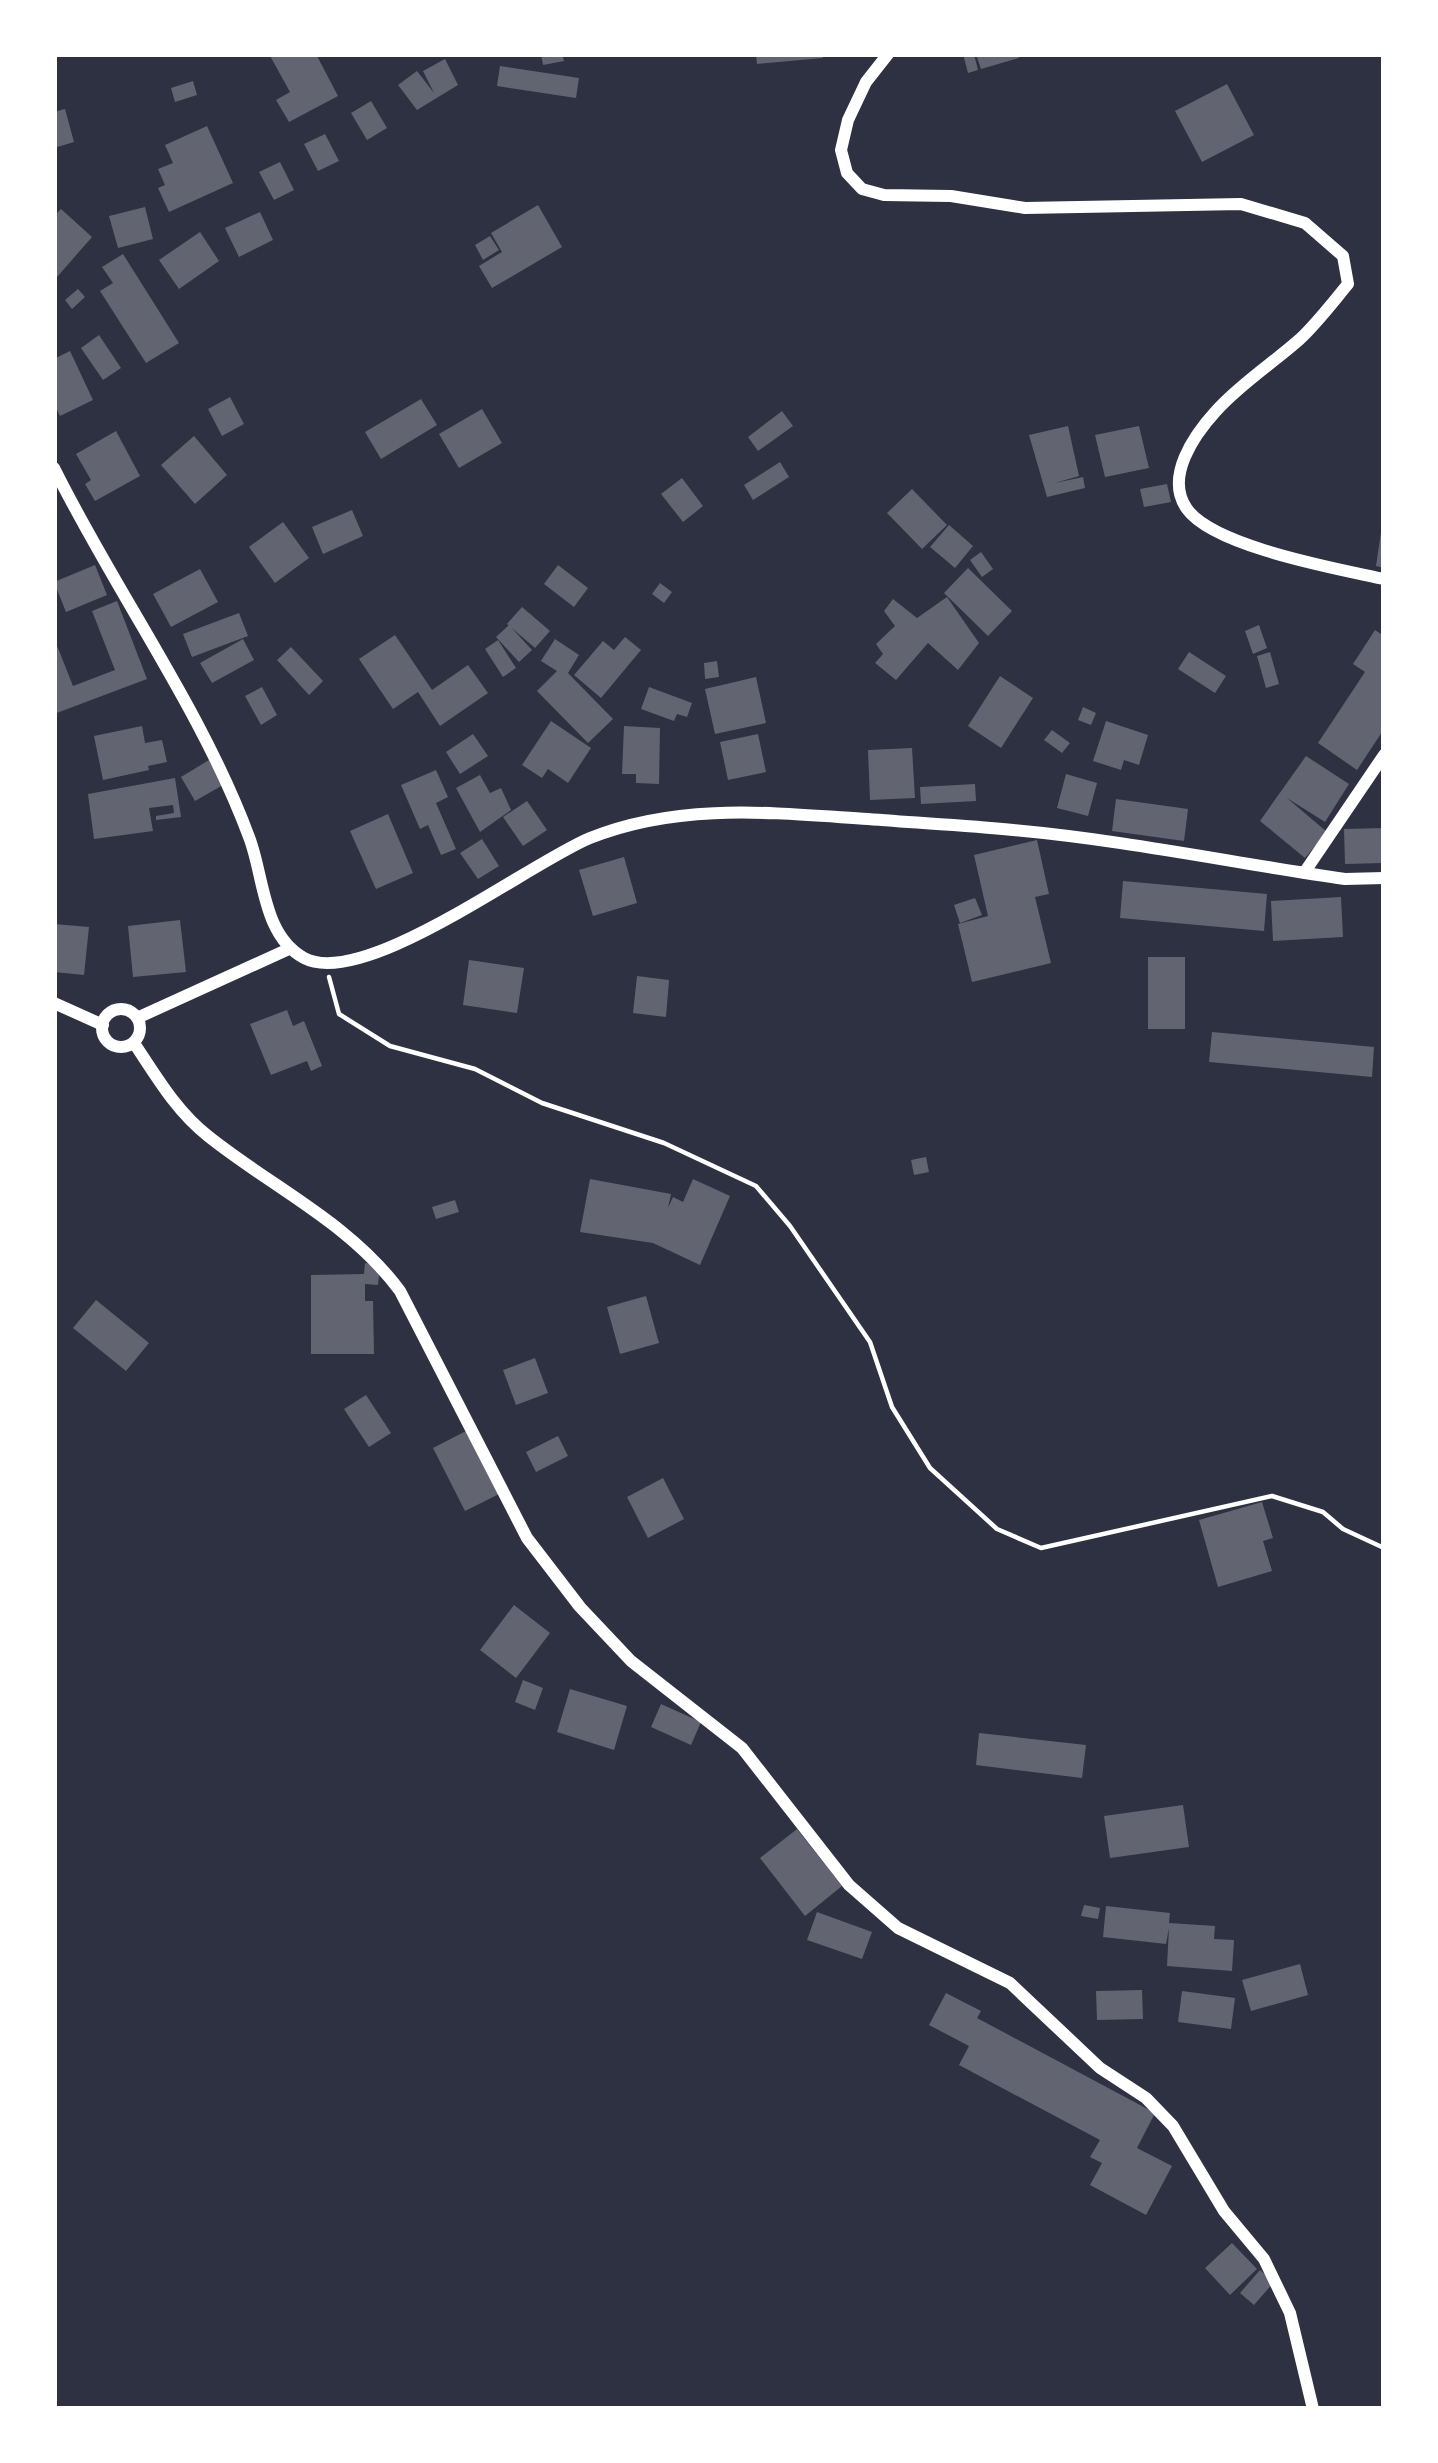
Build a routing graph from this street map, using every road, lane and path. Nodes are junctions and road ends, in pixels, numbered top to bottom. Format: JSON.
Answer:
{"nodes":[{"id":1,"x":887,"y":54,"type":"edge"},
{"id":2,"x":54,"y":469,"type":"edge"},
{"id":3,"x":1384,"y":579,"type":"edge"},
{"id":4,"x":1384,"y":755,"type":"edge"},
{"id":5,"x":1304,"y":873,"type":"junction"},
{"id":6,"x":1384,"y":878,"type":"edge"},
{"id":7,"x":291,"y":948,"type":"junction"},
{"id":8,"x":329,"y":963,"type":"junction"},
{"id":9,"x":54,"y":1003,"type":"edge"},
{"id":10,"x":137,"y":1018,"type":"junction"},
{"id":11,"x":103,"y":1025,"type":"junction"},
{"id":12,"x":134,"y":1042,"type":"junction"},
{"id":13,"x":1384,"y":1548,"type":"edge"},
{"id":14,"x":1313,"y":2409,"type":"edge"}],
"edges":[{"from":1,"to":3,"type":"street"},
{"from":2,"to":7,"type":"street"},
{"from":4,"to":5,"type":"street"},
{"from":5,"to":6,"type":"street"},
{"from":5,"to":8,"type":"street"},
{"from":7,"to":8,"type":"street"},
{"from":7,"to":10,"type":"street"},
{"from":8,"to":13,"type":"path"},
{"from":9,"to":11,"type":"street"},
{"from":10,"to":11,"type":"street"},
{"from":10,"to":12,"type":"street"},
{"from":11,"to":12,"type":"street"},
{"from":12,"to":14,"type":"street"}]}
